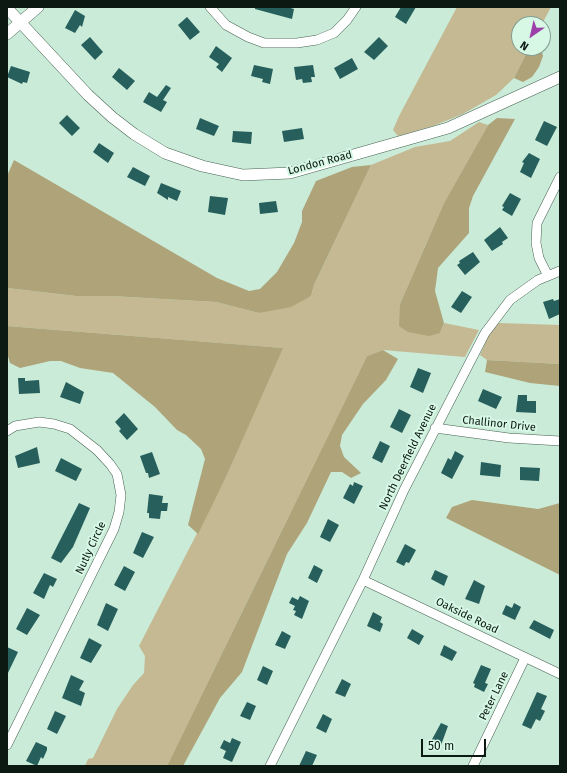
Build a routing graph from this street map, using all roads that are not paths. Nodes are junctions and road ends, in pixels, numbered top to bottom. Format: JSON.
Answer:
{"nodes":[{"id":1,"x":38,"y":7,"type":"edge"},
{"id":2,"x":210,"y":7,"type":"edge"},
{"id":3,"x":356,"y":7,"type":"edge"},
{"id":4,"x":7,"y":8,"type":"edge"},
{"id":5,"x":20,"y":22,"type":"junction"},
{"id":6,"x":7,"y":34,"type":"edge"},
{"id":7,"x":560,"y":77,"type":"edge"},
{"id":8,"x":560,"y":177,"type":"edge"},
{"id":9,"x":560,"y":272,"type":"edge"},
{"id":10,"x":548,"y":276,"type":"junction"},
{"id":11,"x":435,"y":428,"type":"junction"},
{"id":12,"x":7,"y":431,"type":"edge"},
{"id":13,"x":560,"y":441,"type":"edge"},
{"id":14,"x":363,"y":580,"type":"junction"},
{"id":15,"x":525,"y":658,"type":"junction"},
{"id":16,"x":560,"y":674,"type":"edge"},
{"id":17,"x":7,"y":745,"type":"edge"},
{"id":18,"x":270,"y":766,"type":"edge"},
{"id":19,"x":473,"y":766,"type":"edge"}],
"edges":[{"from":1,"to":5,"type":"street"},
{"from":2,"to":3,"type":"street"},
{"from":4,"to":5,"type":"street","name":"London Road"},
{"from":5,"to":6,"type":"street"},
{"from":5,"to":7,"type":"street","name":"London Road"},
{"from":8,"to":10,"type":"street"},
{"from":9,"to":10,"type":"street","name":"North Deerfield Avenue"},
{"from":10,"to":11,"type":"street","name":"North Deerfield Avenue"},
{"from":11,"to":13,"type":"street","name":"Challinor Drive"},
{"from":11,"to":14,"type":"street","name":"North Deerfield Avenue"},
{"from":12,"to":17,"type":"street","name":"Nutly Circle"},
{"from":14,"to":15,"type":"street","name":"Oakside Road"},
{"from":14,"to":18,"type":"street","name":"North Deerfield Avenue"},
{"from":15,"to":16,"type":"street","name":"Oakside Road"},
{"from":15,"to":19,"type":"street","name":"Peter Lane"}]}
